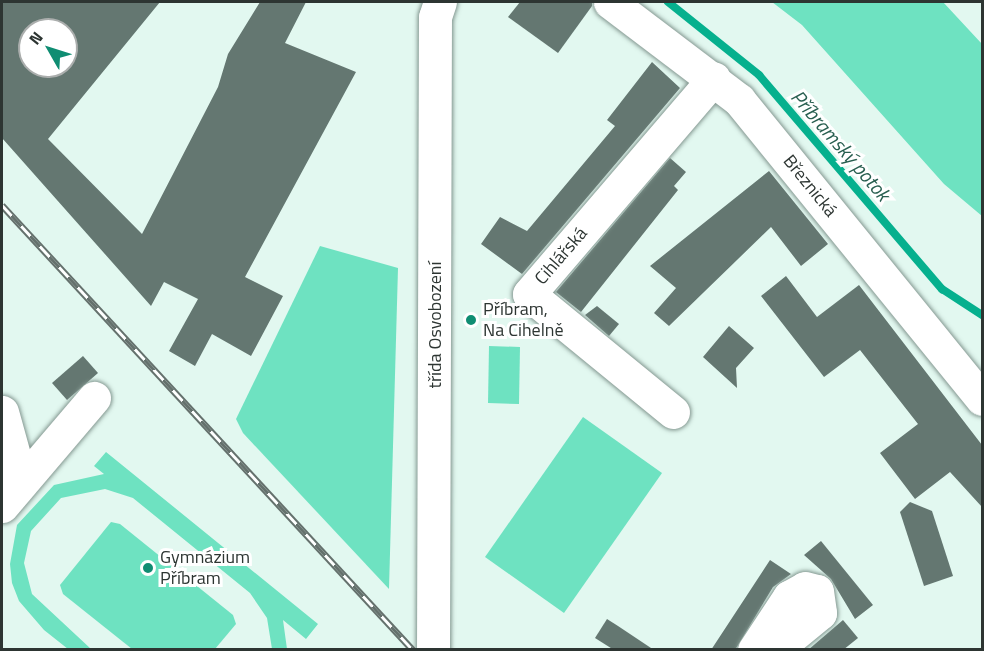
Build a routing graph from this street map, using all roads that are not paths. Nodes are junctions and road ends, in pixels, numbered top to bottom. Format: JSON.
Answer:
{"nodes":[{"id":1,"x":610,"y":2,"type":"edge"},
{"id":2,"x":436,"y":7,"type":"edge"},
{"id":3,"x":714,"y":78,"type":"junction"},
{"id":4,"x":94,"y":398,"type":"dead end"},
{"id":5,"x":982,"y":399,"type":"edge"},
{"id":6,"x":2,"y":412,"type":"edge"},
{"id":7,"x":673,"y":412,"type":"dead end"},
{"id":8,"x":2,"y":490,"type":"edge"},
{"id":9,"x":2,"y":506,"type":"edge"},
{"id":10,"x":433,"y":650,"type":"edge"},
{"id":11,"x":754,"y":650,"type":"edge"},
{"id":12,"x":775,"y":650,"type":"edge"}],
"edges":[{"from":1,"to":3,"type":"street","name":"Březnická"},
{"from":2,"to":10,"type":"street","name":"třída Osvobození"},
{"from":3,"to":5,"type":"street","name":"Březnická"},
{"from":3,"to":7,"type":"street","name":"Cihlářská"},
{"from":4,"to":9,"type":"street"},
{"from":6,"to":8,"type":"street"},
{"from":11,"to":12,"type":"street"}]}
